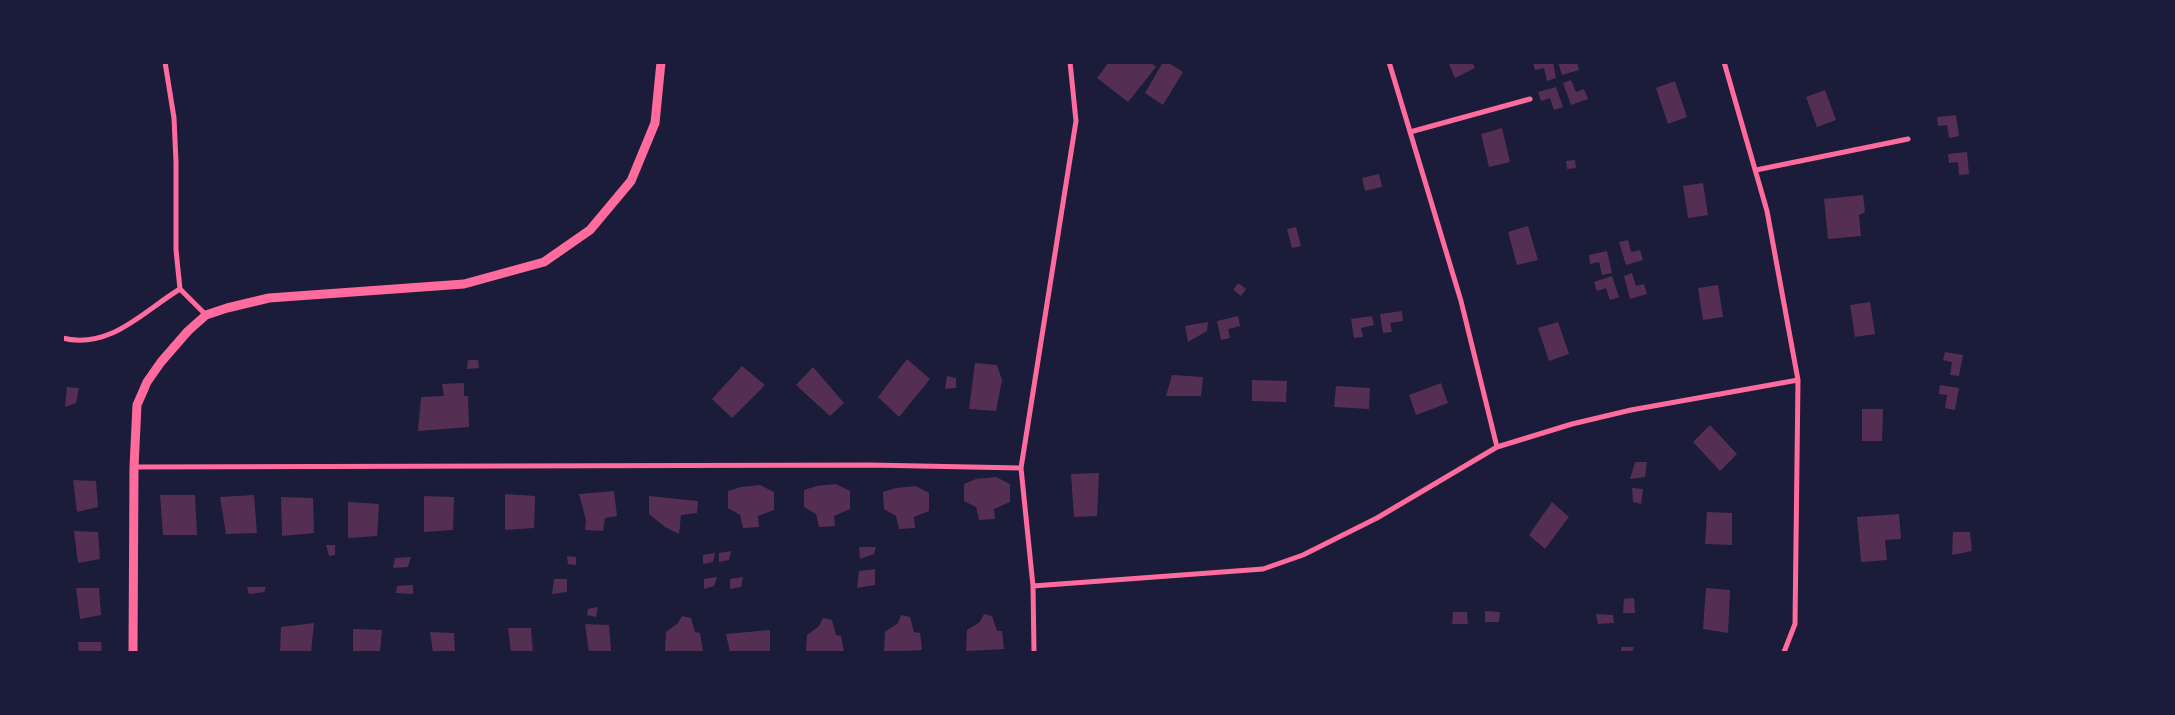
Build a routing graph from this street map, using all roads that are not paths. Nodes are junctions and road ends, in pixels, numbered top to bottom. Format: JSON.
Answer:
{"nodes":[{"id":1,"x":165,"y":62,"type":"edge"},
{"id":2,"x":661,"y":62,"type":"edge"},
{"id":3,"x":1070,"y":62,"type":"edge"},
{"id":4,"x":1389,"y":62,"type":"edge"},
{"id":5,"x":1724,"y":62,"type":"edge"},
{"id":6,"x":1530,"y":99,"type":"dead end"},
{"id":7,"x":1410,"y":132,"type":"junction"},
{"id":8,"x":1908,"y":139,"type":"dead end"},
{"id":9,"x":1756,"y":170,"type":"junction"},
{"id":10,"x":180,"y":289,"type":"junction"},
{"id":11,"x":206,"y":316,"type":"junction"},
{"id":12,"x":62,"y":338,"type":"edge"},
{"id":13,"x":1798,"y":380,"type":"junction"},
{"id":14,"x":1498,"y":447,"type":"junction"},
{"id":15,"x":134,"y":467,"type":"junction"},
{"id":16,"x":1021,"y":468,"type":"junction"},
{"id":17,"x":1033,"y":586,"type":"junction"},
{"id":18,"x":133,"y":652,"type":"edge"},
{"id":19,"x":1034,"y":652,"type":"edge"},
{"id":20,"x":1784,"y":652,"type":"edge"}],
"edges":[{"from":1,"to":10,"type":"street"},
{"from":2,"to":11,"type":"street"},
{"from":3,"to":16,"type":"street"},
{"from":4,"to":7,"type":"street"},
{"from":5,"to":9,"type":"street"},
{"from":6,"to":7,"type":"street"},
{"from":7,"to":14,"type":"street"},
{"from":8,"to":9,"type":"street"},
{"from":9,"to":13,"type":"street"},
{"from":10,"to":11,"type":"street"},
{"from":10,"to":12,"type":"street"},
{"from":11,"to":15,"type":"street"},
{"from":13,"to":14,"type":"street"},
{"from":13,"to":20,"type":"street"},
{"from":14,"to":17,"type":"street"},
{"from":15,"to":16,"type":"street"},
{"from":15,"to":18,"type":"street"},
{"from":16,"to":17,"type":"street"},
{"from":17,"to":19,"type":"street"}]}
